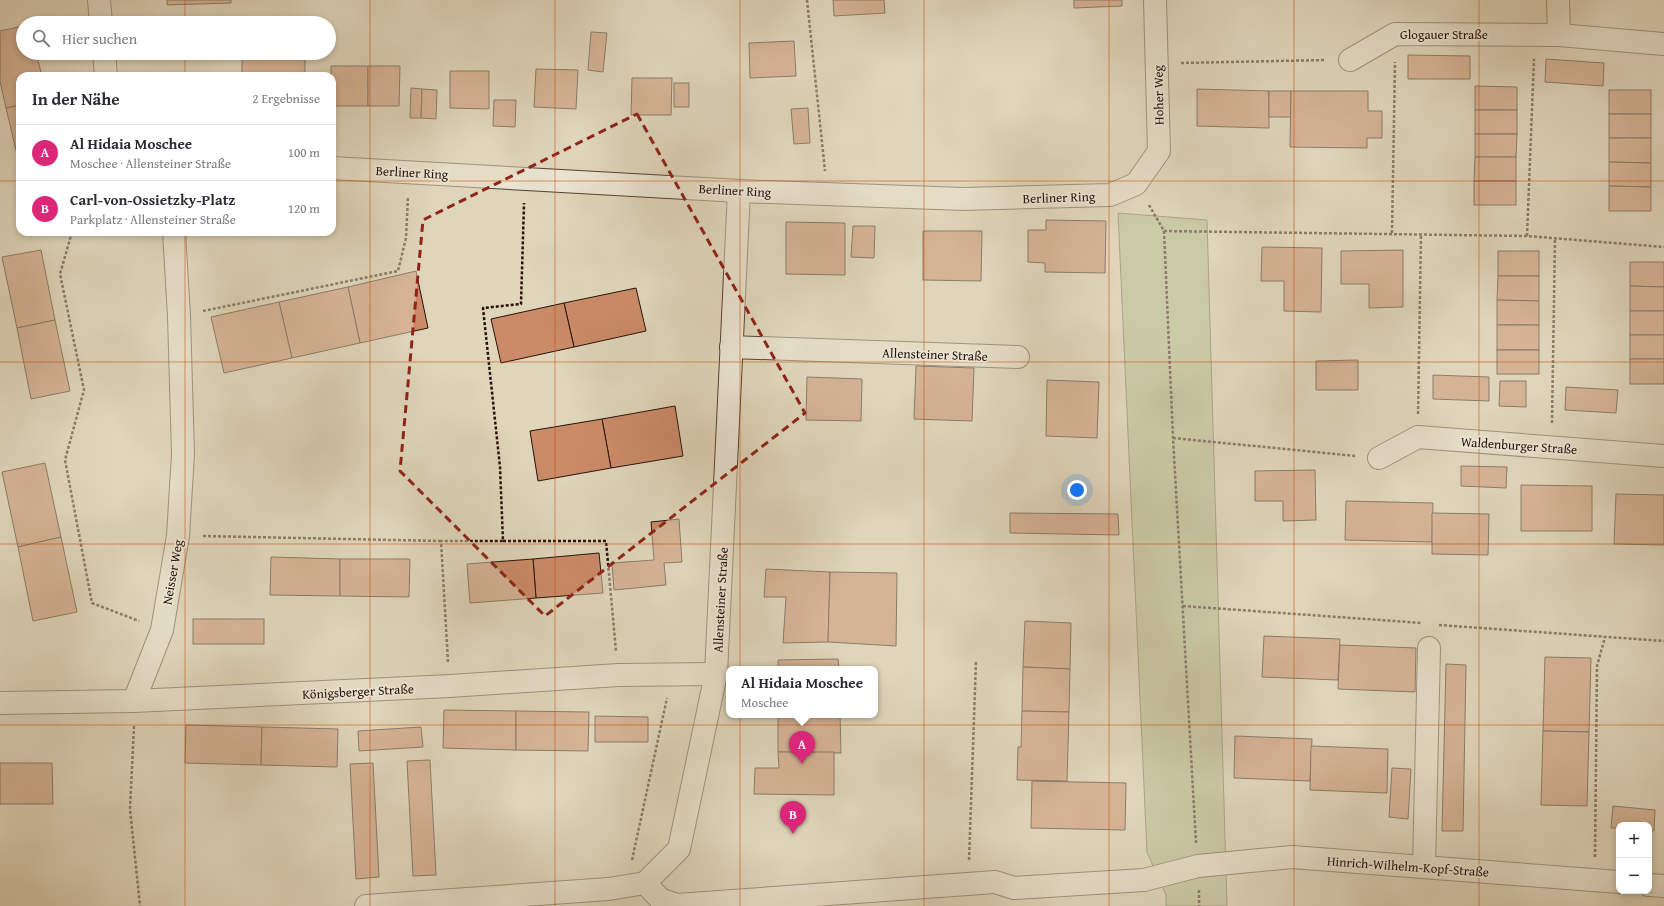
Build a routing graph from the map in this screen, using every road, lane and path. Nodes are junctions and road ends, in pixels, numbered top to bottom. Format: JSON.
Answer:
{"nodes":[{"id":1,"x":99,"y":0,"type":"edge"},
{"id":2,"x":807,"y":0,"type":"edge"},
{"id":3,"x":1155,"y":0,"type":"edge"},
{"id":4,"x":1558,"y":0,"type":"edge"},
{"id":5,"x":100,"y":16,"type":"edge"},
{"id":6,"x":1395,"y":34,"type":"junction"},
{"id":7,"x":1535,"y":35,"type":"junction"},
{"id":8,"x":1559,"y":35,"type":"junction"},
{"id":9,"x":1664,"y":44,"type":"edge"},
{"id":10,"x":105,"y":60,"type":"edge"},
{"id":11,"x":1350,"y":60,"type":"joint"},
{"id":12,"x":1158,"y":63,"type":"junction"},
{"id":13,"x":106,"y":72,"type":"edge"},
{"id":14,"x":336,"y":168,"type":"edge"},
{"id":15,"x":410,"y":172,"type":"junction"},
{"id":16,"x":525,"y":179,"type":"junction"},
{"id":17,"x":1136,"y":184,"type":"junction"},
{"id":18,"x":739,"y":191,"type":"junction"},
{"id":19,"x":828,"y":194,"type":"junction"},
{"id":20,"x":1164,"y":231,"type":"junction"},
{"id":21,"x":1392,"y":233,"type":"junction"},
{"id":22,"x":1421,"y":234,"type":"junction"},
{"id":23,"x":71,"y":236,"type":"edge"},
{"id":24,"x":174,"y":236,"type":"edge"},
{"id":25,"x":1527,"y":236,"type":"junction"},
{"id":26,"x":1555,"y":238,"type":"junction"},
{"id":27,"x":1664,"y":247,"type":"edge"},
{"id":28,"x":179,"y":316,"type":"junction"},
{"id":29,"x":732,"y":347,"type":"junction"},
{"id":30,"x":1018,"y":357,"type":"dead end"},
{"id":31,"x":1418,"y":437,"type":"junction"},
{"id":32,"x":1174,"y":438,"type":"junction"},
{"id":33,"x":1551,"y":448,"type":"junction"},
{"id":34,"x":1664,"y":456,"type":"edge"},
{"id":35,"x":1379,"y":458,"type":"joint"},
{"id":36,"x":178,"y":536,"type":"junction"},
{"id":37,"x":441,"y":541,"type":"junction"},
{"id":38,"x":503,"y":541,"type":"junction"},
{"id":39,"x":162,"y":630,"type":"junction"},
{"id":40,"x":1605,"y":636,"type":"dead end"},
{"id":41,"x":1429,"y":648,"type":"dead end"},
{"id":42,"x":976,"y":661,"type":"dead end"},
{"id":43,"x":672,"y":674,"type":"junction"},
{"id":44,"x":716,"y":674,"type":"junction"},
{"id":45,"x":618,"y":675,"type":"junction"},
{"id":46,"x":450,"y":686,"type":"junction"},
{"id":47,"x":134,"y":702,"type":"junction"},
{"id":48,"x":0,"y":703,"type":"edge"},
{"id":49,"x":1198,"y":866,"type":"junction"},
{"id":50,"x":1424,"y":867,"type":"junction"},
{"id":51,"x":1594,"y":880,"type":"junction"},
{"id":52,"x":1616,"y":882,"type":"edge"},
{"id":53,"x":636,"y":884,"type":"junction"},
{"id":54,"x":968,"y":884,"type":"junction"},
{"id":55,"x":1652,"y":885,"type":"edge"},
{"id":56,"x":1664,"y":886,"type":"edge"},
{"id":57,"x":140,"y":906,"type":"edge"},
{"id":58,"x":366,"y":906,"type":"edge"},
{"id":59,"x":1199,"y":906,"type":"edge"}],
"edges":[{"from":1,"to":5,"type":"street"},
{"from":2,"to":19,"type":"path"},
{"from":3,"to":12,"type":"street","name":"Hoher Weg"},
{"from":4,"to":8,"type":"street"},
{"from":6,"to":7,"type":"street","name":"Glogauer Straße"},
{"from":6,"to":11,"type":"street","name":"Glogauer Straße"},
{"from":6,"to":21,"type":"path"},
{"from":7,"to":8,"type":"street","name":"Glogauer Straße"},
{"from":7,"to":25,"type":"path"},
{"from":8,"to":9,"type":"street","name":"Glogauer Straße"},
{"from":10,"to":13,"type":"street"},
{"from":11,"to":12,"type":"path"},
{"from":12,"to":17,"type":"street","name":"Hoher Weg"},
{"from":14,"to":15,"type":"street","name":"Berliner Ring"},
{"from":15,"to":16,"type":"street","name":"Berliner Ring"},
{"from":15,"to":28,"type":"path"},
{"from":16,"to":18,"type":"street","name":"Berliner Ring"},
{"from":16,"to":38,"type":"path"},
{"from":17,"to":19,"type":"street","name":"Berliner Ring"},
{"from":17,"to":20,"type":"path"},
{"from":18,"to":19,"type":"street","name":"Berliner Ring"},
{"from":18,"to":29,"type":"street","name":"Allensteiner Straße"},
{"from":20,"to":21,"type":"path"},
{"from":20,"to":32,"type":"path"},
{"from":21,"to":22,"type":"path"},
{"from":22,"to":25,"type":"path"},
{"from":22,"to":31,"type":"path"},
{"from":23,"to":39,"type":"path"},
{"from":24,"to":28,"type":"street","name":"Neisser Weg"},
{"from":25,"to":26,"type":"path"},
{"from":26,"to":27,"type":"path"},
{"from":26,"to":33,"type":"path"},
{"from":28,"to":36,"type":"street","name":"Neisser Weg"},
{"from":29,"to":30,"type":"street","name":"Allensteiner Straße"},
{"from":29,"to":44,"type":"street","name":"Allensteiner Straße"},
{"from":31,"to":33,"type":"street","name":"Waldenburger Straße"},
{"from":31,"to":35,"type":"street"},
{"from":32,"to":35,"type":"path"},
{"from":32,"to":49,"type":"path"},
{"from":33,"to":34,"type":"street","name":"Waldenburger Straße"},
{"from":36,"to":37,"type":"path"},
{"from":36,"to":39,"type":"street","name":"Neisser Weg"},
{"from":37,"to":38,"type":"path"},
{"from":37,"to":46,"type":"path"},
{"from":38,"to":45,"type":"path"},
{"from":39,"to":47,"type":"street","name":"Neisser Weg"},
{"from":40,"to":51,"type":"path"},
{"from":41,"to":50,"type":"street"},
{"from":42,"to":54,"type":"path"},
{"from":43,"to":44,"type":"street","name":"Königsberger Straße"},
{"from":43,"to":45,"type":"street","name":"Königsberger Straße"},
{"from":43,"to":53,"type":"path"},
{"from":44,"to":53,"type":"street","name":"Allensteiner Straße"},
{"from":45,"to":46,"type":"street","name":"Königsberger Straße"},
{"from":46,"to":47,"type":"street","name":"Königsberger Straße"},
{"from":47,"to":48,"type":"street","name":"Königsberger Straße"},
{"from":47,"to":57,"type":"path"},
{"from":49,"to":50,"type":"street","name":"Hinrich-Wilhelm-Kopf-Straße"},
{"from":49,"to":54,"type":"street","name":"Hinrich-Wilhelm-Kopf-Straße"},
{"from":49,"to":59,"type":"path"},
{"from":50,"to":51,"type":"street","name":"Hinrich-Wilhelm-Kopf-Straße"},
{"from":51,"to":52,"type":"street","name":"Hinrich-Wilhelm-Kopf-Straße"},
{"from":53,"to":54,"type":"street","name":"Hinrich-Wilhelm-Kopf-Straße"},
{"from":53,"to":58,"type":"street"},
{"from":55,"to":56,"type":"street"}]}
